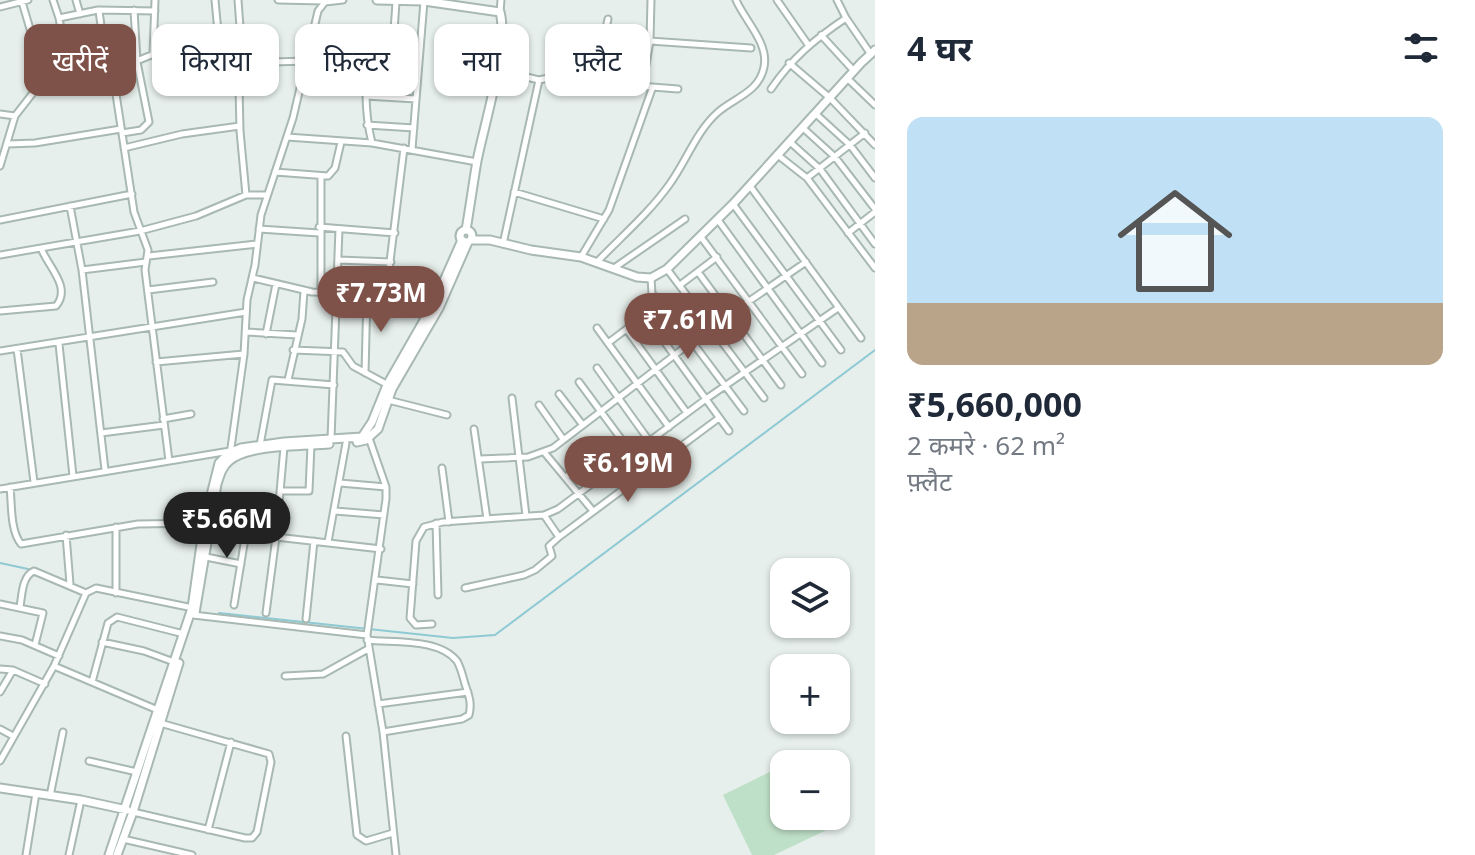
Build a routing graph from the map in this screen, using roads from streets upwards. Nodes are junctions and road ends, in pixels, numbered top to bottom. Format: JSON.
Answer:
{"nodes":[{"id":1,"x":53,"y":0,"type":"edge"},
{"id":2,"x":76,"y":0,"type":"edge"},
{"id":3,"x":155,"y":0,"type":"edge"},
{"id":4,"x":215,"y":0,"type":"edge"},
{"id":5,"x":238,"y":0,"type":"edge"},
{"id":6,"x":278,"y":0,"type":"edge"},
{"id":7,"x":293,"y":0,"type":"edge"},
{"id":8,"x":343,"y":0,"type":"edge"},
{"id":9,"x":377,"y":0,"type":"edge"},
{"id":10,"x":501,"y":0,"type":"edge"},
{"id":11,"x":651,"y":0,"type":"edge"},
{"id":12,"x":736,"y":0,"type":"edge"},
{"id":13,"x":777,"y":0,"type":"edge"},
{"id":14,"x":837,"y":0,"type":"edge"},
{"id":15,"x":25,"y":1,"type":"edge"},
{"id":16,"x":424,"y":1,"type":"edge"},
{"id":17,"x":325,"y":2,"type":"edge"},
{"id":18,"x":396,"y":2,"type":"junction"},
{"id":19,"x":0,"y":7,"type":"edge"},
{"id":20,"x":98,"y":10,"type":"junction"},
{"id":21,"x":134,"y":10,"type":"junction"},
{"id":22,"x":155,"y":11,"type":"junction"},
{"id":23,"x":500,"y":12,"type":"junction"},
{"id":24,"x":80,"y":14,"type":"junction"},
{"id":25,"x":59,"y":18,"type":"junction"},
{"id":26,"x":846,"y":18,"type":"junction"},
{"id":27,"x":608,"y":19,"type":"dead end"},
{"id":28,"x":31,"y":24,"type":"edge"},
{"id":29,"x":60,"y":24,"type":"edge"},
{"id":30,"x":101,"y":24,"type":"edge"},
{"id":31,"x":154,"y":24,"type":"edge"},
{"id":32,"x":217,"y":24,"type":"edge"},
{"id":33,"x":240,"y":24,"type":"edge"},
{"id":34,"x":315,"y":24,"type":"edge"},
{"id":35,"x":394,"y":24,"type":"edge"},
{"id":36,"x":502,"y":24,"type":"edge"},
{"id":37,"x":607,"y":24,"type":"edge"},
{"id":38,"x":821,"y":35,"type":"junction"},
{"id":39,"x":650,"y":41,"type":"joint"},
{"id":40,"x":809,"y":46,"type":"junction"},
{"id":41,"x":751,"y":48,"type":"dead end"},
{"id":42,"x":873,"y":52,"type":"edge"},
{"id":43,"x":152,"y":54,"type":"edge"},
{"id":44,"x":137,"y":62,"type":"junction"},
{"id":45,"x":789,"y":63,"type":"junction"},
{"id":46,"x":854,"y":71,"type":"junction"},
{"id":47,"x":529,"y":78,"type":"edge"},
{"id":48,"x":847,"y":78,"type":"junction"},
{"id":49,"x":545,"y":79,"type":"edge"},
{"id":50,"x":539,"y":80,"type":"junction"},
{"id":51,"x":652,"y":89,"type":"joint"},
{"id":52,"x":678,"y":89,"type":"dead end"},
{"id":53,"x":771,"y":89,"type":"dead end"},
{"id":54,"x":31,"y":96,"type":"edge"},
{"id":55,"x":115,"y":96,"type":"edge"},
{"id":56,"x":239,"y":96,"type":"edge"},
{"id":57,"x":298,"y":96,"type":"edge"},
{"id":58,"x":366,"y":96,"type":"joint"},
{"id":59,"x":491,"y":96,"type":"edge"},
{"id":60,"x":830,"y":98,"type":"junction"},
{"id":61,"x":416,"y":99,"type":"junction"},
{"id":62,"x":875,"y":105,"type":"edge"},
{"id":63,"x":0,"y":114,"type":"edge"},
{"id":64,"x":816,"y":114,"type":"junction"},
{"id":65,"x":15,"y":116,"type":"junction"},
{"id":66,"x":367,"y":125,"type":"junction"},
{"id":67,"x":240,"y":126,"type":"junction"},
{"id":68,"x":414,"y":128,"type":"junction"},
{"id":69,"x":803,"y":128,"type":"junction"},
{"id":70,"x":122,"y":131,"type":"junction"},
{"id":71,"x":865,"y":133,"type":"junction"},
{"id":72,"x":287,"y":137,"type":"junction"},
{"id":73,"x":341,"y":142,"type":"junction"},
{"id":74,"x":790,"y":142,"type":"junction"},
{"id":75,"x":372,"y":143,"type":"junction"},
{"id":76,"x":7,"y":144,"type":"junction"},
{"id":77,"x":850,"y":145,"type":"junction"},
{"id":78,"x":875,"y":145,"type":"edge"},
{"id":79,"x":124,"y":148,"type":"junction"},
{"id":80,"x":404,"y":148,"type":"junction"},
{"id":81,"x":412,"y":149,"type":"junction"},
{"id":82,"x":779,"y":156,"type":"junction"},
{"id":83,"x":835,"y":157,"type":"junction"},
{"id":84,"x":477,"y":162,"type":"junction"},
{"id":85,"x":0,"y":166,"type":"edge"},
{"id":86,"x":820,"y":169,"type":"junction"},
{"id":87,"x":275,"y":172,"type":"junction"},
{"id":88,"x":321,"y":176,"type":"junction"},
{"id":89,"x":807,"y":178,"type":"junction"},
{"id":90,"x":875,"y":178,"type":"edge"},
{"id":91,"x":750,"y":186,"type":"junction"},
{"id":92,"x":514,"y":192,"type":"junction"},
{"id":93,"x":132,"y":194,"type":"junction"},
{"id":94,"x":246,"y":195,"type":"junction"},
{"id":95,"x":266,"y":195,"type":"junction"},
{"id":96,"x":733,"y":204,"type":"junction"},
{"id":97,"x":70,"y":206,"type":"junction"},
{"id":98,"x":875,"y":211,"type":"edge"},
{"id":99,"x":604,"y":219,"type":"junction"},
{"id":100,"x":685,"y":219,"type":"dead end"},
{"id":101,"x":0,"y":220,"type":"edge"},
{"id":102,"x":718,"y":220,"type":"junction"},
{"id":103,"x":860,"y":224,"type":"junction"},
{"id":104,"x":259,"y":229,"type":"junction"},
{"id":105,"x":339,"y":229,"type":"junction"},
{"id":106,"x":319,"y":230,"type":"junction"},
{"id":107,"x":140,"y":231,"type":"junction"},
{"id":108,"x":395,"y":233,"type":"junction"},
{"id":109,"x":848,"y":233,"type":"junction"},
{"id":110,"x":701,"y":237,"type":"junction"},
{"id":111,"x":467,"y":241,"type":"junction"},
{"id":112,"x":78,"y":242,"type":"junction"},
{"id":113,"x":257,"y":244,"type":"junction"},
{"id":114,"x":503,"y":244,"type":"junction"},
{"id":115,"x":875,"y":244,"type":"edge"},
{"id":116,"x":41,"y":248,"type":"junction"},
{"id":117,"x":0,"y":255,"type":"edge"},
{"id":118,"x":581,"y":257,"type":"junction"},
{"id":119,"x":717,"y":257,"type":"junction"},
{"id":120,"x":148,"y":259,"type":"junction"},
{"id":121,"x":338,"y":260,"type":"junction"},
{"id":122,"x":391,"y":262,"type":"junction"},
{"id":123,"x":597,"y":262,"type":"junction"},
{"id":124,"x":806,"y":262,"type":"junction"},
{"id":125,"x":614,"y":268,"type":"junction"},
{"id":126,"x":875,"y":268,"type":"edge"},
{"id":127,"x":667,"y":269,"type":"junction"},
{"id":128,"x":82,"y":270,"type":"junction"},
{"id":129,"x":698,"y":272,"type":"junction"},
{"id":130,"x":785,"y":274,"type":"junction"},
{"id":131,"x":253,"y":278,"type":"junction"},
{"id":132,"x":651,"y":278,"type":"junction"},
{"id":133,"x":213,"y":282,"type":"dead end"},
{"id":134,"x":276,"y":284,"type":"junction"},
{"id":135,"x":680,"y":285,"type":"junction"},
{"id":136,"x":766,"y":287,"type":"junction"},
{"id":137,"x":148,"y":290,"type":"junction"},
{"id":138,"x":304,"y":291,"type":"junction"},
{"id":139,"x":336,"y":292,"type":"junction"},
{"id":140,"x":321,"y":293,"type":"junction"},
{"id":141,"x":367,"y":294,"type":"junction"},
{"id":142,"x":386,"y":294,"type":"junction"},
{"id":143,"x":652,"y":294,"type":"junction"},
{"id":144,"x":435,"y":301,"type":"junction"},
{"id":145,"x":748,"y":301,"type":"junction"},
{"id":146,"x":838,"y":308,"type":"junction"},
{"id":147,"x":0,"y":311,"type":"edge"},
{"id":148,"x":246,"y":312,"type":"junction"},
{"id":149,"x":645,"y":315,"type":"junction"},
{"id":150,"x":729,"y":315,"type":"junction"},
{"id":151,"x":819,"y":320,"type":"junction"},
{"id":152,"x":151,"y":327,"type":"junction"},
{"id":153,"x":597,"y":328,"type":"dead end"},
{"id":154,"x":710,"y":328,"type":"junction"},
{"id":155,"x":627,"y":330,"type":"junction"},
{"id":156,"x":246,"y":332,"type":"junction"},
{"id":157,"x":800,"y":332,"type":"junction"},
{"id":158,"x":266,"y":334,"type":"junction"},
{"id":159,"x":297,"y":335,"type":"junction"},
{"id":160,"x":91,"y":338,"type":"junction"},
{"id":161,"x":861,"y":338,"type":"dead end"},
{"id":162,"x":692,"y":342,"type":"junction"},
{"id":163,"x":608,"y":343,"type":"junction"},
{"id":164,"x":59,"y":344,"type":"junction"},
{"id":165,"x":782,"y":345,"type":"junction"},
{"id":166,"x":17,"y":349,"type":"junction"},
{"id":167,"x":293,"y":350,"type":"junction"},
{"id":168,"x":841,"y":350,"type":"dead end"},
{"id":169,"x":0,"y":351,"type":"edge"},
{"id":170,"x":336,"y":351,"type":"junction"},
{"id":171,"x":244,"y":354,"type":"junction"},
{"id":172,"x":674,"y":356,"type":"junction"},
{"id":173,"x":763,"y":360,"type":"junction"},
{"id":174,"x":156,"y":362,"type":"junction"},
{"id":175,"x":822,"y":363,"type":"dead end"},
{"id":176,"x":597,"y":368,"type":"dead end"},
{"id":177,"x":655,"y":369,"type":"junction"},
{"id":178,"x":365,"y":373,"type":"junction"},
{"id":179,"x":744,"y":374,"type":"junction"},
{"id":180,"x":802,"y":374,"type":"dead end"},
{"id":181,"x":288,"y":380,"type":"junction"},
{"id":182,"x":579,"y":382,"type":"dead end"},
{"id":183,"x":637,"y":383,"type":"junction"},
{"id":184,"x":334,"y":385,"type":"junction"},
{"id":185,"x":781,"y":385,"type":"dead end"},
{"id":186,"x":390,"y":387,"type":"junction"},
{"id":187,"x":725,"y":387,"type":"junction"},
{"id":188,"x":559,"y":394,"type":"dead end"},
{"id":189,"x":618,"y":397,"type":"junction"},
{"id":190,"x":512,"y":398,"type":"dead end"},
{"id":191,"x":764,"y":398,"type":"dead end"},
{"id":192,"x":706,"y":399,"type":"junction"},
{"id":193,"x":387,"y":400,"type":"junction"},
{"id":194,"x":539,"y":405,"type":"dead end"},
{"id":195,"x":600,"y":410,"type":"junction"},
{"id":196,"x":744,"y":411,"type":"dead end"},
{"id":197,"x":687,"y":413,"type":"junction"},
{"id":198,"x":191,"y":414,"type":"dead end"},
{"id":199,"x":447,"y":415,"type":"dead end"},
{"id":200,"x":719,"y":418,"type":"junction"},
{"id":201,"x":164,"y":422,"type":"junction"},
{"id":202,"x":582,"y":424,"type":"junction"},
{"id":203,"x":669,"y":427,"type":"junction"},
{"id":204,"x":474,"y":429,"type":"dead end"},
{"id":205,"x":729,"y":431,"type":"dead end"},
{"id":206,"x":101,"y":433,"type":"junction"},
{"id":207,"x":619,"y":437,"type":"junction"},
{"id":208,"x":369,"y":438,"type":"junction"},
{"id":209,"x":563,"y":439,"type":"junction"},
{"id":210,"x":331,"y":440,"type":"junction"},
{"id":211,"x":650,"y":442,"type":"junction"},
{"id":212,"x":346,"y":443,"type":"junction"},
{"id":213,"x":260,"y":445,"type":"junction"},
{"id":214,"x":311,"y":445,"type":"junction"},
{"id":215,"x":284,"y":447,"type":"junction"},
{"id":216,"x":544,"y":452,"type":"junction"},
{"id":217,"x":230,"y":454,"type":"junction"},
{"id":218,"x":633,"y":455,"type":"junction"},
{"id":219,"x":519,"y":457,"type":"junction"},
{"id":220,"x":480,"y":459,"type":"junction"},
{"id":221,"x":169,"y":461,"type":"junction"},
{"id":222,"x":442,"y":468,"type":"dead end"},
{"id":223,"x":105,"y":470,"type":"junction"},
{"id":224,"x":73,"y":476,"type":"junction"},
{"id":225,"x":566,"y":477,"type":"junction"},
{"id":226,"x":34,"y":482,"type":"junction"},
{"id":227,"x":340,"y":483,"type":"junction"},
{"id":228,"x":10,"y":487,"type":"junction"},
{"id":229,"x":386,"y":487,"type":"junction"},
{"id":230,"x":0,"y":489,"type":"edge"},
{"id":231,"x":280,"y":491,"type":"junction"},
{"id":232,"x":580,"y":494,"type":"junction"},
{"id":233,"x":335,"y":511,"type":"junction"},
{"id":234,"x":593,"y":511,"type":"junction"},
{"id":235,"x":384,"y":515,"type":"junction"},
{"id":236,"x":544,"y":515,"type":"junction"},
{"id":237,"x":526,"y":516,"type":"junction"},
{"id":238,"x":487,"y":519,"type":"junction"},
{"id":239,"x":248,"y":520,"type":"dead end"},
{"id":240,"x":449,"y":522,"type":"junction"},
{"id":241,"x":204,"y":523,"type":"junction"},
{"id":242,"x":436,"y":523,"type":"junction"},
{"id":243,"x":116,"y":527,"type":"junction"},
{"id":244,"x":66,"y":535,"type":"junction"},
{"id":245,"x":276,"y":537,"type":"junction"},
{"id":246,"x":559,"y":537,"type":"junction"},
{"id":247,"x":314,"y":541,"type":"junction"},
{"id":248,"x":328,"y":542,"type":"junction"},
{"id":249,"x":381,"y":549,"type":"junction"},
{"id":250,"x":206,"y":557,"type":"junction"},
{"id":251,"x":241,"y":564,"type":"junction"},
{"id":252,"x":377,"y":580,"type":"junction"},
{"id":253,"x":70,"y":584,"type":"junction"},
{"id":254,"x":413,"y":584,"type":"junction"},
{"id":255,"x":465,"y":588,"type":"dead end"},
{"id":256,"x":86,"y":593,"type":"junction"},
{"id":257,"x":116,"y":593,"type":"junction"},
{"id":258,"x":438,"y":595,"type":"dead end"},
{"id":259,"x":0,"y":604,"type":"edge"},
{"id":260,"x":234,"y":605,"type":"dead end"},
{"id":261,"x":20,"y":607,"type":"junction"},
{"id":262,"x":193,"y":611,"type":"junction"},
{"id":263,"x":266,"y":613,"type":"dead end"},
{"id":264,"x":306,"y":619,"type":"dead end"},
{"id":265,"x":432,"y":624,"type":"dead end"},
{"id":266,"x":184,"y":634,"type":"junction"},
{"id":267,"x":0,"y":636,"type":"edge"},
{"id":268,"x":367,"y":637,"type":"junction"},
{"id":269,"x":102,"y":642,"type":"junction"},
{"id":270,"x":35,"y":645,"type":"junction"},
{"id":271,"x":368,"y":649,"type":"junction"},
{"id":272,"x":59,"y":656,"type":"junction"},
{"id":273,"x":177,"y":663,"type":"junction"},
{"id":274,"x":54,"y":666,"type":"junction"},
{"id":275,"x":0,"y":669,"type":"edge"},
{"id":276,"x":13,"y":670,"type":"junction"},
{"id":277,"x":285,"y":676,"type":"dead end"},
{"id":278,"x":92,"y":682,"type":"junction"},
{"id":279,"x":45,"y":684,"type":"junction"},
{"id":280,"x":0,"y":692,"type":"edge"},
{"id":281,"x":468,"y":692,"type":"junction"},
{"id":282,"x":378,"y":704,"type":"junction"},
{"id":283,"x":161,"y":711,"type":"junction"},
{"id":284,"x":160,"y":723,"type":"junction"},
{"id":285,"x":0,"y":729,"type":"edge"},
{"id":286,"x":63,"y":732,"type":"dead end"},
{"id":287,"x":383,"y":732,"type":"junction"},
{"id":288,"x":13,"y":736,"type":"junction"},
{"id":289,"x":346,"y":736,"type":"dead end"},
{"id":290,"x":231,"y":742,"type":"junction"},
{"id":291,"x":0,"y":761,"type":"edge"},
{"id":292,"x":89,"y":761,"type":"dead end"},
{"id":293,"x":138,"y":773,"type":"junction"},
{"id":294,"x":0,"y":788,"type":"edge"},
{"id":295,"x":36,"y":793,"type":"junction"},
{"id":296,"x":50,"y":796,"type":"junction"},
{"id":297,"x":81,"y":800,"type":"junction"},
{"id":298,"x":129,"y":811,"type":"junction"},
{"id":299,"x":208,"y":830,"type":"junction"},
{"id":300,"x":393,"y":833,"type":"junction"},
{"id":301,"x":123,"y":839,"type":"junction"},
{"id":302,"x":114,"y":852,"type":"edge"},
{"id":303,"x":26,"y":855,"type":"edge"},
{"id":304,"x":69,"y":855,"type":"edge"},
{"id":305,"x":192,"y":855,"type":"edge"},
{"id":306,"x":396,"y":855,"type":"edge"}],
"edges":[{"from":1,"to":25,"type":"street"},
{"from":2,"to":24,"type":"street"},
{"from":3,"to":22,"type":"street"},
{"from":4,"to":32,"type":"street"},
{"from":5,"to":33,"type":"street"},
{"from":6,"to":7,"type":"street"},
{"from":7,"to":17,"type":"street"},
{"from":8,"to":17,"type":"street"},
{"from":9,"to":18,"type":"street"},
{"from":10,"to":23,"type":"street"},
{"from":11,"to":39,"type":"street"},
{"from":12,"to":123,"type":"street"},
{"from":13,"to":40,"type":"street"},
{"from":14,"to":26,"type":"street"},
{"from":15,"to":19,"type":"street"},
{"from":15,"to":28,"type":"street"},
{"from":16,"to":18,"type":"street"},
{"from":16,"to":23,"type":"street"},
{"from":16,"to":61,"type":"street"},
{"from":17,"to":34,"type":"street"},
{"from":18,"to":35,"type":"street"},
{"from":20,"to":21,"type":"street"},
{"from":20,"to":24,"type":"street"},
{"from":20,"to":30,"type":"street"},
{"from":21,"to":22,"type":"street"},
{"from":21,"to":44,"type":"street"},
{"from":22,"to":31,"type":"street"},
{"from":23,"to":36,"type":"street"},
{"from":24,"to":25,"type":"street"},
{"from":25,"to":29,"type":"street"},
{"from":26,"to":38,"type":"street"},
{"from":26,"to":42,"type":"street"},
{"from":27,"to":37,"type":"street"},
{"from":38,"to":40,"type":"street"},
{"from":38,"to":46,"type":"street"},
{"from":39,"to":41,"type":"street"},
{"from":40,"to":45,"type":"street"},
{"from":42,"to":46,"type":"street"},
{"from":43,"to":44,"type":"street"},
{"from":44,"to":70,"type":"street"},
{"from":45,"to":53,"type":"street"},
{"from":45,"to":60,"type":"street"},
{"from":46,"to":48,"type":"street"},
{"from":47,"to":50,"type":"street"},
{"from":48,"to":60,"type":"street"},
{"from":48,"to":62,"type":"street"},
{"from":49,"to":50,"type":"street"},
{"from":50,"to":92,"type":"street"},
{"from":51,"to":52,"type":"street"},
{"from":51,"to":99,"type":"street"},
{"from":54,"to":65,"type":"street"},
{"from":55,"to":70,"type":"street"},
{"from":56,"to":67,"type":"street"},
{"from":57,"to":72,"type":"street"},
{"from":58,"to":61,"type":"street"},
{"from":58,"to":66,"type":"street"},
{"from":59,"to":84,"type":"street"},
{"from":60,"to":64,"type":"street"},
{"from":60,"to":71,"type":"street"},
{"from":61,"to":68,"type":"street"},
{"from":63,"to":65,"type":"street"},
{"from":64,"to":69,"type":"street"},
{"from":64,"to":77,"type":"street"},
{"from":65,"to":76,"type":"street"},
{"from":66,"to":68,"type":"street"},
{"from":66,"to":75,"type":"street"},
{"from":67,"to":79,"type":"street"},
{"from":67,"to":94,"type":"street"},
{"from":68,"to":81,"type":"street"},
{"from":69,"to":74,"type":"street"},
{"from":69,"to":83,"type":"street"},
{"from":70,"to":76,"type":"street"},
{"from":70,"to":79,"type":"street"},
{"from":71,"to":77,"type":"street"},
{"from":71,"to":78,"type":"street"},
{"from":72,"to":73,"type":"street"},
{"from":72,"to":87,"type":"street"},
{"from":73,"to":75,"type":"street"},
{"from":73,"to":88,"type":"street"},
{"from":74,"to":82,"type":"street"},
{"from":74,"to":86,"type":"street"},
{"from":75,"to":80,"type":"street"},
{"from":76,"to":85,"type":"street"},
{"from":77,"to":83,"type":"street"},
{"from":77,"to":90,"type":"street"},
{"from":79,"to":93,"type":"street"},
{"from":80,"to":81,"type":"street"},
{"from":80,"to":108,"type":"street"},
{"from":81,"to":84,"type":"street"},
{"from":82,"to":89,"type":"street"},
{"from":82,"to":91,"type":"street"},
{"from":83,"to":86,"type":"street"},
{"from":83,"to":98,"type":"street"},
{"from":84,"to":111,"type":"street"},
{"from":86,"to":89,"type":"street"},
{"from":86,"to":103,"type":"street"},
{"from":87,"to":88,"type":"street"},
{"from":87,"to":95,"type":"street"},
{"from":88,"to":106,"type":"street"},
{"from":89,"to":109,"type":"street"},
{"from":91,"to":96,"type":"street"},
{"from":91,"to":124,"type":"street"},
{"from":92,"to":99,"type":"street"},
{"from":92,"to":114,"type":"street"},
{"from":93,"to":97,"type":"street"},
{"from":93,"to":107,"type":"street"},
{"from":94,"to":95,"type":"street"},
{"from":94,"to":107,"type":"street"},
{"from":95,"to":104,"type":"street"},
{"from":96,"to":102,"type":"street"},
{"from":96,"to":130,"type":"street"},
{"from":97,"to":101,"type":"street"},
{"from":97,"to":112,"type":"street"},
{"from":98,"to":103,"type":"street"},
{"from":99,"to":118,"type":"street"},
{"from":100,"to":125,"type":"street"},
{"from":102,"to":110,"type":"street"},
{"from":102,"to":136,"type":"street"},
{"from":103,"to":109,"type":"street"},
{"from":103,"to":115,"type":"street"},
{"from":104,"to":106,"type":"street"},
{"from":104,"to":113,"type":"street"},
{"from":105,"to":106,"type":"street"},
{"from":105,"to":108,"type":"street"},
{"from":105,"to":121,"type":"street"},
{"from":106,"to":140,"type":"street"},
{"from":107,"to":112,"type":"street"},
{"from":107,"to":120,"type":"street"},
{"from":108,"to":122,"type":"street"},
{"from":109,"to":126,"type":"street"},
{"from":110,"to":119,"type":"street"},
{"from":110,"to":127,"type":"street"},
{"from":111,"to":114,"type":"street"},
{"from":111,"to":144,"type":"street"},
{"from":111,"to":186,"type":"street"},
{"from":112,"to":116,"type":"street"},
{"from":112,"to":128,"type":"street"},
{"from":113,"to":120,"type":"street"},
{"from":113,"to":131,"type":"street"},
{"from":114,"to":118,"type":"street"},
{"from":116,"to":117,"type":"street"},
{"from":116,"to":147,"type":"street"},
{"from":118,"to":123,"type":"street"},
{"from":119,"to":129,"type":"street"},
{"from":119,"to":145,"type":"street"},
{"from":120,"to":128,"type":"street"},
{"from":120,"to":137,"type":"street"},
{"from":121,"to":122,"type":"street"},
{"from":121,"to":139,"type":"street"},
{"from":122,"to":142,"type":"street"},
{"from":123,"to":125,"type":"street"},
{"from":124,"to":130,"type":"street"},
{"from":124,"to":146,"type":"street"},
{"from":125,"to":132,"type":"street"},
{"from":127,"to":132,"type":"street"},
{"from":127,"to":135,"type":"street"},
{"from":128,"to":160,"type":"street"},
{"from":129,"to":135,"type":"street"},
{"from":129,"to":150,"type":"street"},
{"from":130,"to":136,"type":"street"},
{"from":130,"to":151,"type":"street"},
{"from":131,"to":134,"type":"street"},
{"from":131,"to":148,"type":"street"},
{"from":132,"to":143,"type":"street"},
{"from":133,"to":137,"type":"street"},
{"from":134,"to":138,"type":"street"},
{"from":134,"to":158,"type":"street"},
{"from":135,"to":154,"type":"street"},
{"from":136,"to":145,"type":"street"},
{"from":136,"to":157,"type":"street"},
{"from":137,"to":152,"type":"street"},
{"from":138,"to":140,"type":"street"},
{"from":138,"to":159,"type":"street"},
{"from":139,"to":140,"type":"street"},
{"from":139,"to":141,"type":"street"},
{"from":139,"to":170,"type":"street"},
{"from":141,"to":142,"type":"street"},
{"from":141,"to":178,"type":"street"},
{"from":142,"to":144,"type":"street"},
{"from":143,"to":149,"type":"street"},
{"from":143,"to":162,"type":"street"},
{"from":144,"to":186,"type":"street"},
{"from":145,"to":150,"type":"street"},
{"from":145,"to":165,"type":"street"},
{"from":146,"to":151,"type":"street"},
{"from":146,"to":161,"type":"street"},
{"from":148,"to":152,"type":"street"},
{"from":148,"to":156,"type":"street"},
{"from":149,"to":155,"type":"street"},
{"from":149,"to":172,"type":"street"},
{"from":150,"to":154,"type":"street"},
{"from":150,"to":173,"type":"street"},
{"from":151,"to":157,"type":"street"},
{"from":151,"to":168,"type":"street"},
{"from":152,"to":160,"type":"street"},
{"from":152,"to":174,"type":"street"},
{"from":153,"to":163,"type":"street"},
{"from":154,"to":162,"type":"street"},
{"from":154,"to":179,"type":"street"},
{"from":155,"to":163,"type":"street"},
{"from":155,"to":177,"type":"street"},
{"from":156,"to":158,"type":"street"},
{"from":156,"to":171,"type":"street"},
{"from":157,"to":165,"type":"street"},
{"from":157,"to":175,"type":"street"},
{"from":158,"to":159,"type":"street"},
{"from":159,"to":167,"type":"street"},
{"from":160,"to":164,"type":"street"},
{"from":160,"to":206,"type":"street"},
{"from":162,"to":172,"type":"street"},
{"from":162,"to":187,"type":"street"},
{"from":163,"to":183,"type":"street"},
{"from":164,"to":166,"type":"street"},
{"from":164,"to":224,"type":"street"},
{"from":165,"to":173,"type":"street"},
{"from":165,"to":180,"type":"street"},
{"from":166,"to":169,"type":"street"},
{"from":166,"to":226,"type":"street"},
{"from":167,"to":170,"type":"street"},
{"from":167,"to":181,"type":"street"},
{"from":170,"to":178,"type":"street"},
{"from":170,"to":184,"type":"street"},
{"from":171,"to":174,"type":"street"},
{"from":171,"to":217,"type":"street"},
{"from":172,"to":177,"type":"street"},
{"from":172,"to":192,"type":"street"},
{"from":173,"to":179,"type":"street"},
{"from":173,"to":185,"type":"street"},
{"from":174,"to":201,"type":"street"},
{"from":176,"to":189,"type":"street"},
{"from":177,"to":183,"type":"street"},
{"from":177,"to":197,"type":"street"},
{"from":178,"to":186,"type":"street"},
{"from":179,"to":187,"type":"street"},
{"from":179,"to":191,"type":"street"},
{"from":181,"to":184,"type":"street"},
{"from":181,"to":213,"type":"street"},
{"from":182,"to":195,"type":"street"},
{"from":183,"to":189,"type":"street"},
{"from":183,"to":203,"type":"street"},
{"from":184,"to":210,"type":"street"},
{"from":186,"to":193,"type":"street"},
{"from":186,"to":210,"type":"street"},
{"from":187,"to":192,"type":"street"},
{"from":187,"to":196,"type":"street"},
{"from":188,"to":202,"type":"street"},
{"from":189,"to":195,"type":"street"},
{"from":189,"to":211,"type":"street"},
{"from":190,"to":219,"type":"street"},
{"from":192,"to":197,"type":"street"},
{"from":192,"to":200,"type":"street"},
{"from":193,"to":199,"type":"street"},
{"from":193,"to":208,"type":"street"},
{"from":194,"to":209,"type":"street"},
{"from":195,"to":202,"type":"street"},
{"from":195,"to":207,"type":"street"},
{"from":197,"to":203,"type":"street"},
{"from":198,"to":201,"type":"street"},
{"from":200,"to":205,"type":"street"},
{"from":200,"to":234,"type":"street"},
{"from":201,"to":206,"type":"street"},
{"from":201,"to":221,"type":"street"},
{"from":202,"to":209,"type":"street"},
{"from":203,"to":211,"type":"street"},
{"from":204,"to":220,"type":"street"},
{"from":206,"to":223,"type":"street"},
{"from":207,"to":218,"type":"street"},
{"from":207,"to":225,"type":"street"},
{"from":208,"to":212,"type":"street"},
{"from":208,"to":229,"type":"street"},
{"from":209,"to":216,"type":"street"},
{"from":210,"to":213,"type":"street"},
{"from":211,"to":218,"type":"street"},
{"from":212,"to":214,"type":"street"},
{"from":212,"to":227,"type":"street"},
{"from":213,"to":217,"type":"street"},
{"from":214,"to":215,"type":"street"},
{"from":214,"to":231,"type":"street"},
{"from":215,"to":217,"type":"street"},
{"from":215,"to":231,"type":"street"},
{"from":216,"to":219,"type":"street"},
{"from":216,"to":225,"type":"street"},
{"from":217,"to":221,"type":"street"},
{"from":217,"to":241,"type":"street"},
{"from":217,"to":250,"type":"street"},
{"from":218,"to":232,"type":"street"},
{"from":219,"to":220,"type":"street"},
{"from":219,"to":237,"type":"street"},
{"from":220,"to":238,"type":"street"},
{"from":221,"to":223,"type":"street"},
{"from":222,"to":240,"type":"street"},
{"from":223,"to":224,"type":"street"},
{"from":224,"to":226,"type":"street"},
{"from":225,"to":232,"type":"street"},
{"from":226,"to":228,"type":"street"},
{"from":227,"to":229,"type":"street"},
{"from":227,"to":233,"type":"street"},
{"from":228,"to":230,"type":"street"},
{"from":228,"to":244,"type":"street"},
{"from":229,"to":235,"type":"street"},
{"from":231,"to":245,"type":"street"},
{"from":232,"to":234,"type":"street"},
{"from":232,"to":236,"type":"street"},
{"from":233,"to":235,"type":"street"},
{"from":233,"to":248,"type":"street"},
{"from":234,"to":246,"type":"street"},
{"from":235,"to":249,"type":"street"},
{"from":236,"to":237,"type":"street"},
{"from":236,"to":246,"type":"street"},
{"from":237,"to":238,"type":"street"},
{"from":238,"to":240,"type":"street"},
{"from":239,"to":251,"type":"street"},
{"from":240,"to":242,"type":"street"},
{"from":241,"to":243,"type":"street"},
{"from":241,"to":262,"type":"street"},
{"from":242,"to":254,"type":"street"},
{"from":242,"to":258,"type":"street"},
{"from":243,"to":244,"type":"street"},
{"from":243,"to":257,"type":"street"},
{"from":244,"to":253,"type":"street"},
{"from":245,"to":247,"type":"street"},
{"from":245,"to":263,"type":"street"},
{"from":246,"to":255,"type":"street"},
{"from":247,"to":248,"type":"street"},
{"from":247,"to":264,"type":"street"},
{"from":248,"to":249,"type":"street"},
{"from":249,"to":252,"type":"street"},
{"from":250,"to":251,"type":"street"},
{"from":250,"to":262,"type":"street"},
{"from":251,"to":260,"type":"street"},
{"from":252,"to":254,"type":"street"},
{"from":252,"to":268,"type":"street"},
{"from":253,"to":256,"type":"street"},
{"from":253,"to":261,"type":"street"},
{"from":254,"to":265,"type":"street"},
{"from":256,"to":257,"type":"street"},
{"from":256,"to":272,"type":"street"},
{"from":257,"to":262,"type":"street"},
{"from":259,"to":261,"type":"street"},
{"from":261,"to":270,"type":"street"},
{"from":262,"to":266,"type":"street"},
{"from":262,"to":268,"type":"street"},
{"from":262,"to":273,"type":"street"},
{"from":266,"to":269,"type":"street"},
{"from":266,"to":273,"type":"street"},
{"from":267,"to":270,"type":"street"},
{"from":268,"to":271,"type":"street"},
{"from":268,"to":281,"type":"street"},
{"from":269,"to":273,"type":"street"},
{"from":269,"to":278,"type":"street"},
{"from":270,"to":272,"type":"street"},
{"from":271,"to":277,"type":"street"},
{"from":271,"to":282,"type":"street"},
{"from":272,"to":274,"type":"street"},
{"from":273,"to":283,"type":"street"},
{"from":274,"to":278,"type":"street"},
{"from":274,"to":279,"type":"street"},
{"from":275,"to":276,"type":"street"},
{"from":276,"to":279,"type":"street"},
{"from":276,"to":280,"type":"street"},
{"from":278,"to":283,"type":"street"},
{"from":279,"to":288,"type":"street"},
{"from":281,"to":282,"type":"street"},
{"from":281,"to":287,"type":"street"},
{"from":282,"to":287,"type":"street"},
{"from":283,"to":284,"type":"street"},
{"from":283,"to":293,"type":"street"},
{"from":284,"to":290,"type":"street"},
{"from":284,"to":298,"type":"street"},
{"from":285,"to":288,"type":"street"},
{"from":286,"to":296,"type":"street"},
{"from":287,"to":300,"type":"street"},
{"from":288,"to":291,"type":"street"},
{"from":289,"to":300,"type":"street"},
{"from":290,"to":299,"type":"street"},
{"from":290,"to":299,"type":"street"},
{"from":292,"to":293,"type":"street"},
{"from":293,"to":298,"type":"street"},
{"from":294,"to":295,"type":"street"},
{"from":295,"to":296,"type":"street"},
{"from":295,"to":303,"type":"street"},
{"from":296,"to":297,"type":"street"},
{"from":297,"to":298,"type":"street"},
{"from":297,"to":304,"type":"street"},
{"from":298,"to":299,"type":"street"},
{"from":298,"to":301,"type":"street"},
{"from":298,"to":302,"type":"street"},
{"from":300,"to":306,"type":"street"},
{"from":301,"to":302,"type":"street"},
{"from":301,"to":305,"type":"street"}]}
